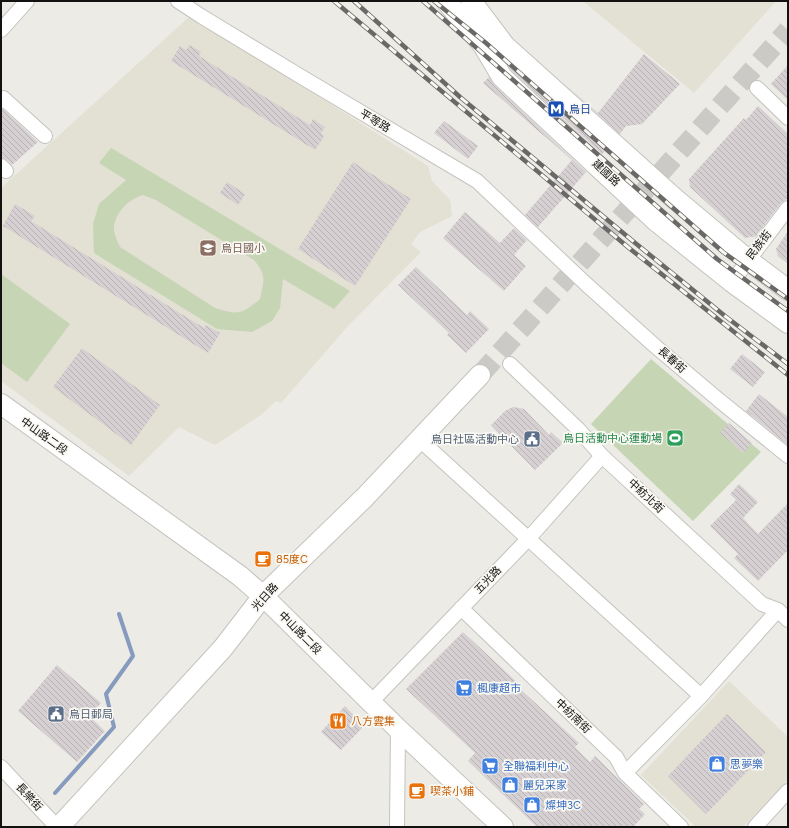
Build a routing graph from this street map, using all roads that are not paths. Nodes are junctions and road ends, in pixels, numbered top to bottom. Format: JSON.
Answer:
{"nodes":[{"id":1,"x":27,"y":1,"type":"edge"},
{"id":2,"x":178,"y":1,"type":"edge"},
{"id":3,"x":446,"y":1,"type":"edge"},
{"id":4,"x":471,"y":1,"type":"edge"},
{"id":5,"x":1,"y":30,"type":"edge"},
{"id":6,"x":757,"y":88,"type":"dead end"},
{"id":7,"x":1,"y":101,"type":"edge"},
{"id":8,"x":788,"y":118,"type":"edge"},
{"id":9,"x":45,"y":136,"type":"dead end"},
{"id":10,"x":788,"y":208,"type":"edge"},
{"id":11,"x":559,"y":259,"type":"joint"},
{"id":12,"x":748,"y":260,"type":"junction"},
{"id":13,"x":732,"y":282,"type":"junction"},
{"id":14,"x":788,"y":290,"type":"edge"},
{"id":15,"x":788,"y":324,"type":"edge"},
{"id":16,"x":510,"y":364,"type":"dead end"},
{"id":17,"x":480,"y":375,"type":"tunnel mouth"},
{"id":18,"x":1,"y":404,"type":"edge"},
{"id":19,"x":420,"y":440,"type":"junction"},
{"id":20,"x":602,"y":456,"type":"junction"},
{"id":21,"x":788,"y":456,"type":"edge"},
{"id":22,"x":528,"y":538,"type":"junction"},
{"id":23,"x":263,"y":596,"type":"junction"},
{"id":24,"x":461,"y":608,"type":"junction"},
{"id":25,"x":783,"y":615,"type":"edge"},
{"id":26,"x":701,"y":696,"type":"junction"},
{"id":27,"x":371,"y":702,"type":"junction"},
{"id":28,"x":398,"y":729,"type":"junction"},
{"id":29,"x":1,"y":767,"type":"edge"},
{"id":30,"x":625,"y":773,"type":"junction"},
{"id":31,"x":788,"y":791,"type":"edge"},
{"id":32,"x":58,"y":827,"type":"edge"},
{"id":33,"x":397,"y":827,"type":"edge"},
{"id":34,"x":503,"y":827,"type":"edge"},
{"id":35,"x":681,"y":827,"type":"edge"},
{"id":36,"x":755,"y":827,"type":"edge"}],
"edges":[{"from":1,"to":5,"type":"street"},
{"from":2,"to":11,"type":"street","name":"平等路"},
{"from":3,"to":13,"type":"main road","name":"建國路"},
{"from":4,"to":12,"type":"main road"},
{"from":6,"to":8,"type":"street"},
{"from":7,"to":9,"type":"street"},
{"from":10,"to":12,"type":"street","name":"民族街"},
{"from":11,"to":21,"type":"street","name":"長春街"},
{"from":12,"to":13,"type":"street","name":"民族街"},
{"from":12,"to":14,"type":"main road"},
{"from":13,"to":15,"type":"main road","name":"建國路"},
{"from":16,"to":20,"type":"street","name":"中紡北街"},
{"from":17,"to":19,"type":"main road","name":"光日路"},
{"from":18,"to":23,"type":"main road","name":"中山路二段"},
{"from":19,"to":22,"type":"street"},
{"from":19,"to":23,"type":"main road","name":"光日路"},
{"from":20,"to":22,"type":"street","name":"五光路"},
{"from":20,"to":25,"type":"street","name":"中紡北街"},
{"from":22,"to":24,"type":"street","name":"五光路"},
{"from":22,"to":26,"type":"street"},
{"from":23,"to":27,"type":"main road","name":"中山路二段"},
{"from":23,"to":32,"type":"main road","name":"光日路"},
{"from":24,"to":27,"type":"street","name":"五光路"},
{"from":24,"to":30,"type":"street","name":"中紡南街"},
{"from":25,"to":26,"type":"street"},
{"from":26,"to":30,"type":"street"},
{"from":27,"to":28,"type":"main road","name":"中山路二段"},
{"from":28,"to":33,"type":"street"},
{"from":28,"to":34,"type":"main road","name":"中山路二段"},
{"from":29,"to":32,"type":"street","name":"長樂街"},
{"from":30,"to":35,"type":"street","name":"中紡南街"},
{"from":31,"to":36,"type":"street"}]}
